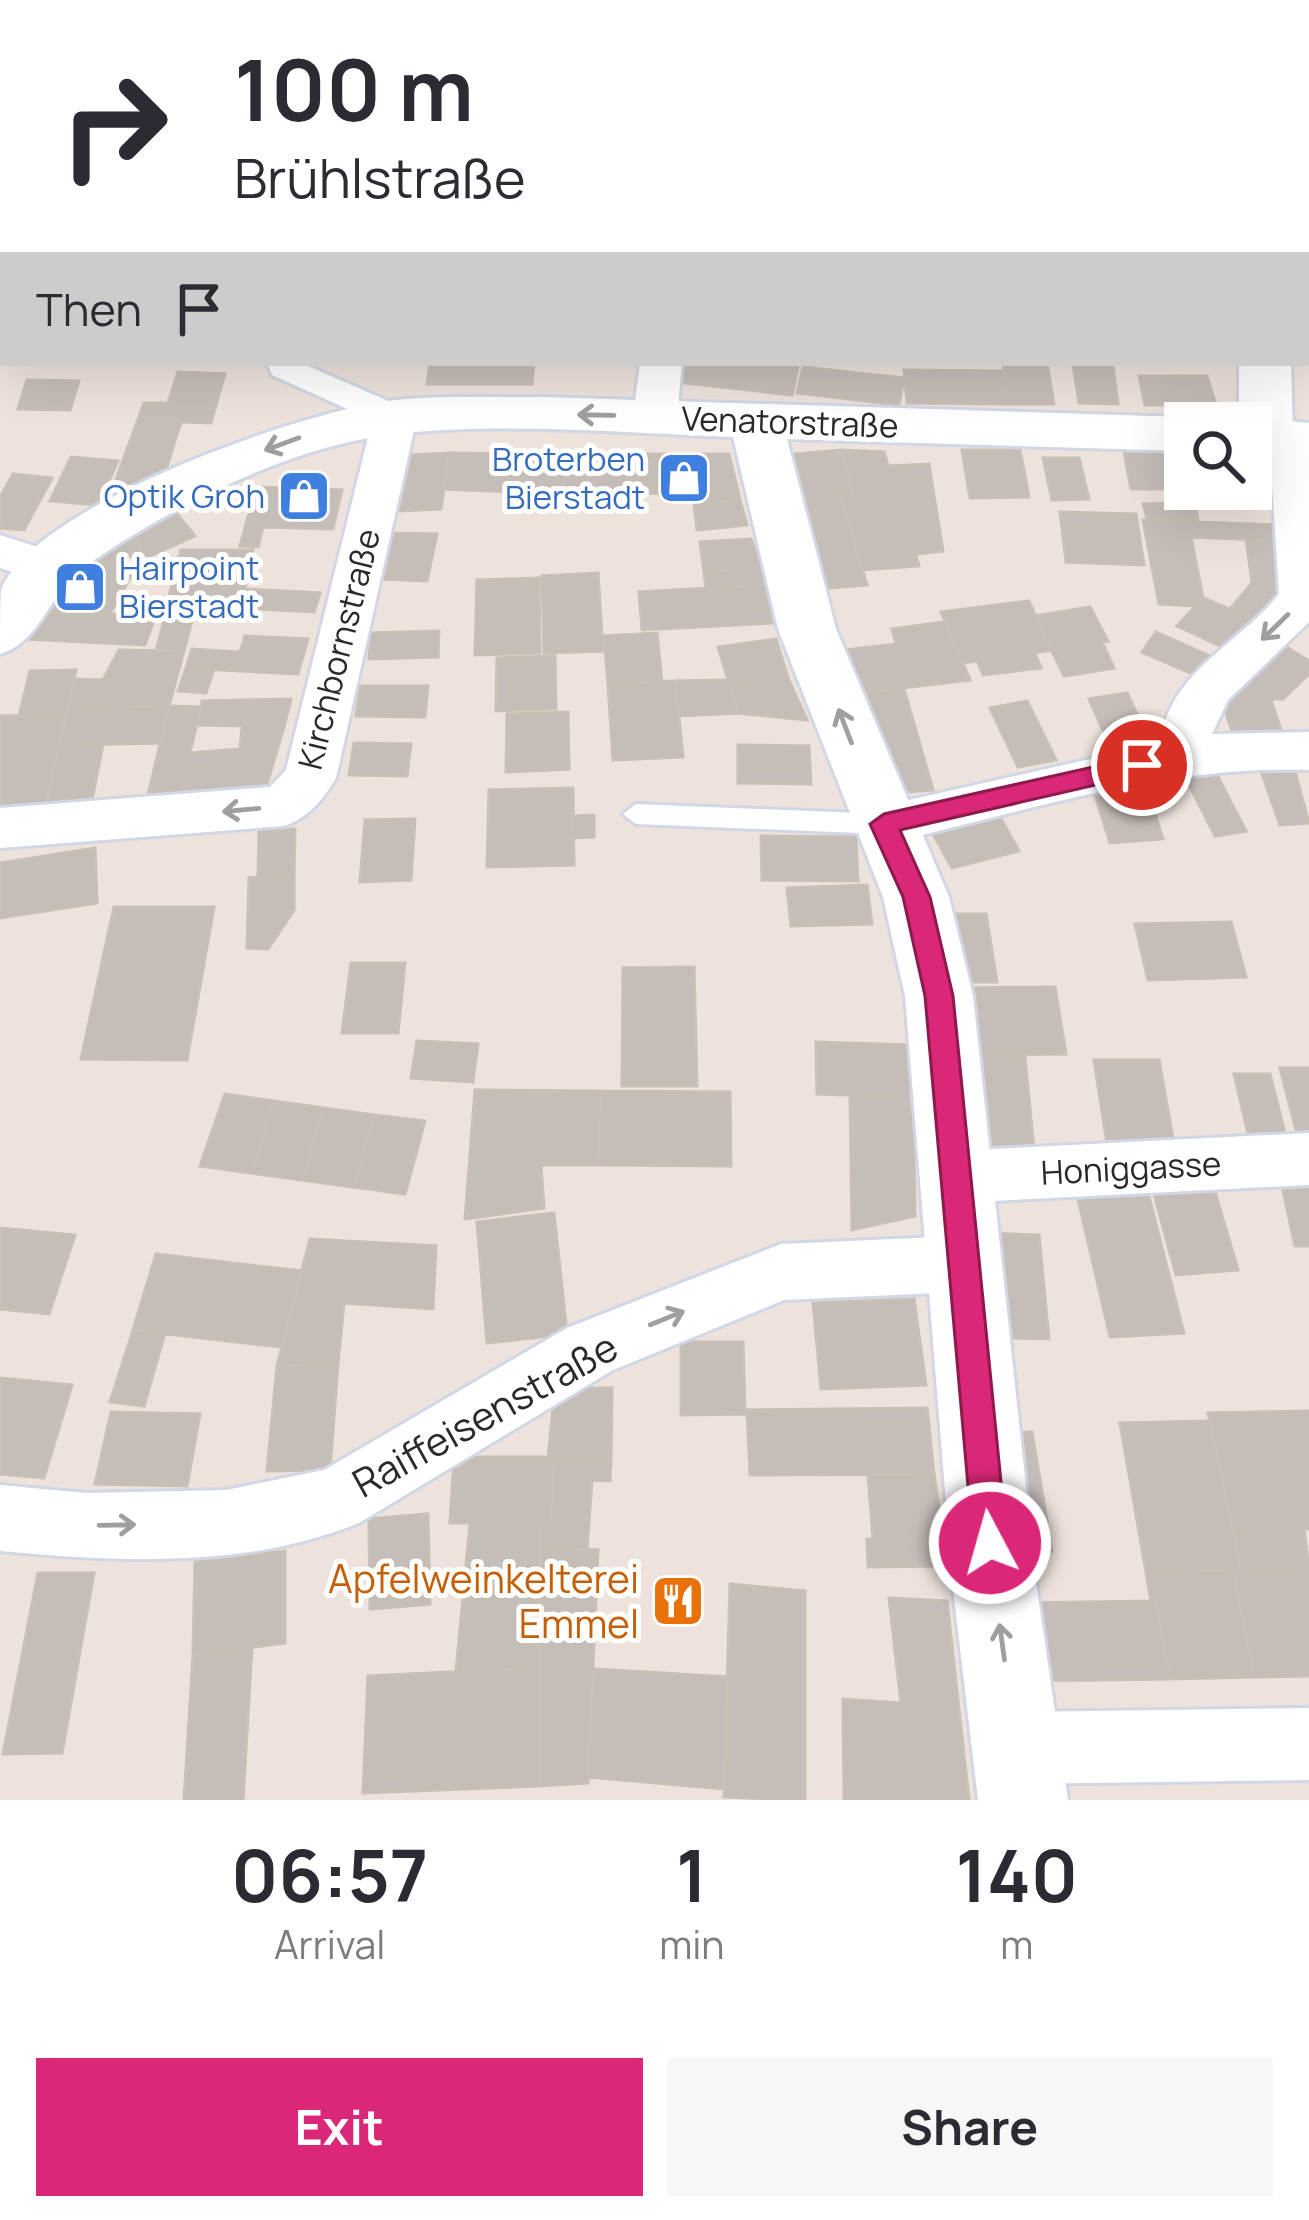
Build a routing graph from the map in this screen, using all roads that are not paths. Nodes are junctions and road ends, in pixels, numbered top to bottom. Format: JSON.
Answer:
{"nodes":[{"id":1,"x":284,"y":366,"type":"edge"},
{"id":2,"x":661,"y":366,"type":"edge"},
{"id":3,"x":1266,"y":366,"type":"edge"},
{"id":4,"x":395,"y":417,"type":"junction"},
{"id":5,"x":655,"y":417,"type":"junction"},
{"id":6,"x":755,"y":419,"type":"junction"},
{"id":7,"x":1164,"y":433,"type":"edge"},
{"id":8,"x":1279,"y":437,"type":"edge"},
{"id":9,"x":24,"y":559,"type":"edge"},
{"id":10,"x":0,"y":633,"type":"edge"},
{"id":11,"x":1309,"y":751,"type":"edge"},
{"id":12,"x":1185,"y":755,"type":"junction"},
{"id":13,"x":636,"y":814,"type":"dead end"},
{"id":14,"x":884,"y":824,"type":"junction"},
{"id":15,"x":0,"y":828,"type":"edge"},
{"id":16,"x":1309,"y":1159,"type":"edge"},
{"id":17,"x":953,"y":1177,"type":"junction"},
{"id":18,"x":961,"y":1264,"type":"junction"},
{"id":19,"x":0,"y":1518,"type":"edge"},
{"id":20,"x":1309,"y":1744,"type":"edge"},
{"id":21,"x":1020,"y":1774,"type":"edge"}],
"edges":[{"from":1,"to":4,"type":"street","name":"Venatorstraße"},
{"from":2,"to":5,"type":"street"},
{"from":3,"to":8,"type":"main road"},
{"from":5,"to":4,"type":"main road","name":"Venatorstraße","one_way":true},
{"from":4,"to":9,"type":"main road","name":"Venatorstraße","one_way":true},
{"from":4,"to":15,"type":"street","name":"Kirchbornstraße","one_way":true},
{"from":5,"to":6,"type":"main road","name":"Venatorstraße"},
{"from":6,"to":7,"type":"main road","name":"Venatorstraße"},
{"from":14,"to":6,"type":"main road","one_way":true},
{"from":8,"to":12,"type":"street","one_way":true},
{"from":9,"to":10,"type":"main road","name":"Venatorstraße"},
{"from":11,"to":12,"type":"street"},
{"from":12,"to":14,"type":"street"},
{"from":13,"to":14,"type":"lane"},
{"from":14,"to":17,"type":"main road"},
{"from":16,"to":17,"type":"street","name":"Honiggasse"},
{"from":17,"to":18,"type":"main road"},
{"from":19,"to":18,"type":"street","name":"Raiffeisenstraße","one_way":true},
{"from":21,"to":18,"type":"main road","one_way":true},
{"from":20,"to":21,"type":"street"}]}
